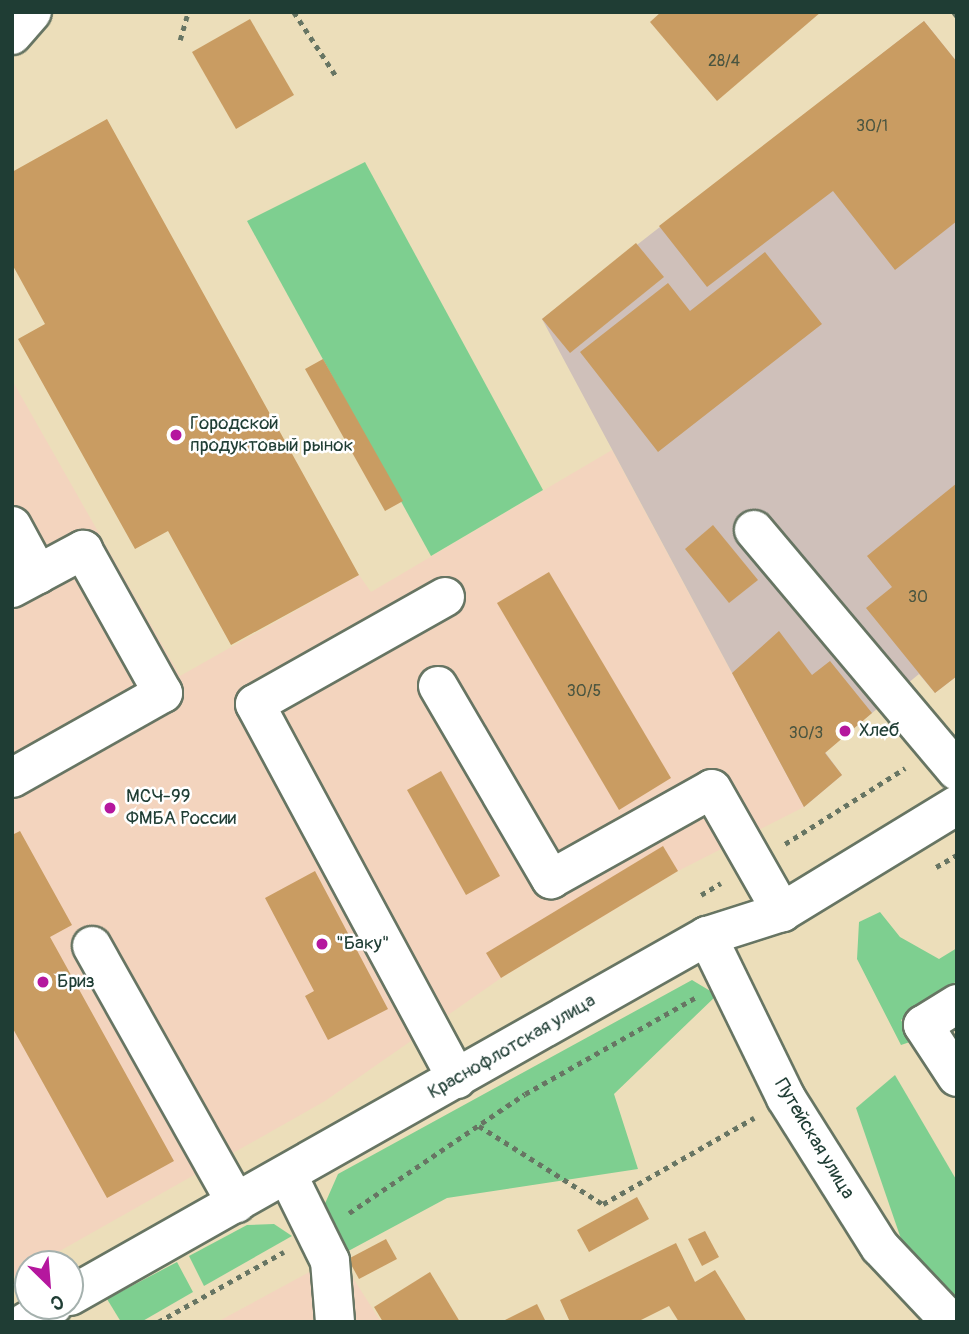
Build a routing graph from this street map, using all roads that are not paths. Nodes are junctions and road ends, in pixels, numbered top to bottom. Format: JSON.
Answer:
{"nodes":[{"id":1,"x":32,"y":12,"type":"edge"},
{"id":2,"x":12,"y":35,"type":"edge"},
{"id":3,"x":12,"y":526,"type":"edge"},
{"id":4,"x":754,"y":530,"type":"dead end"},
{"id":5,"x":25,"y":581,"type":"edge"},
{"id":6,"x":445,"y":597,"type":"dead end"},
{"id":7,"x":438,"y":686,"type":"dead end"},
{"id":8,"x":957,"y":771,"type":"edge"},
{"id":9,"x":12,"y":778,"type":"edge"},
{"id":10,"x":957,"y":805,"type":"edge"},
{"id":11,"x":782,"y":912,"type":"junction"},
{"id":12,"x":707,"y":936,"type":"junction"},
{"id":13,"x":92,"y":946,"type":"dead end"},
{"id":14,"x":957,"y":1004,"type":"edge"},
{"id":15,"x":957,"y":1077,"type":"edge"},
{"id":16,"x":457,"y":1079,"type":"junction"},
{"id":17,"x":287,"y":1174,"type":"junction"},
{"id":18,"x":236,"y":1203,"type":"junction"},
{"id":19,"x":84,"y":1290,"type":"edge"},
{"id":20,"x":948,"y":1320,"type":"edge"},
{"id":21,"x":335,"y":1322,"type":"edge"}],
"edges":[{"from":1,"to":2,"type":"street"},
{"from":3,"to":5,"type":"street"},
{"from":4,"to":8,"type":"street"},
{"from":5,"to":9,"type":"street"},
{"from":6,"to":16,"type":"street"},
{"from":7,"to":11,"type":"street"},
{"from":10,"to":11,"type":"street","name":"Краснофлотская улица"},
{"from":11,"to":12,"type":"street","name":"Краснофлотская улица"},
{"from":12,"to":16,"type":"street","name":"Краснофлотская улица"},
{"from":12,"to":20,"type":"street","name":"Путейская улица"},
{"from":13,"to":18,"type":"street"},
{"from":14,"to":15,"type":"street"},
{"from":16,"to":17,"type":"street","name":"Краснофлотская улица"},
{"from":17,"to":18,"type":"street","name":"Краснофлотская улица"},
{"from":17,"to":21,"type":"street"},
{"from":18,"to":19,"type":"street","name":"Краснофлотская улица"}]}
